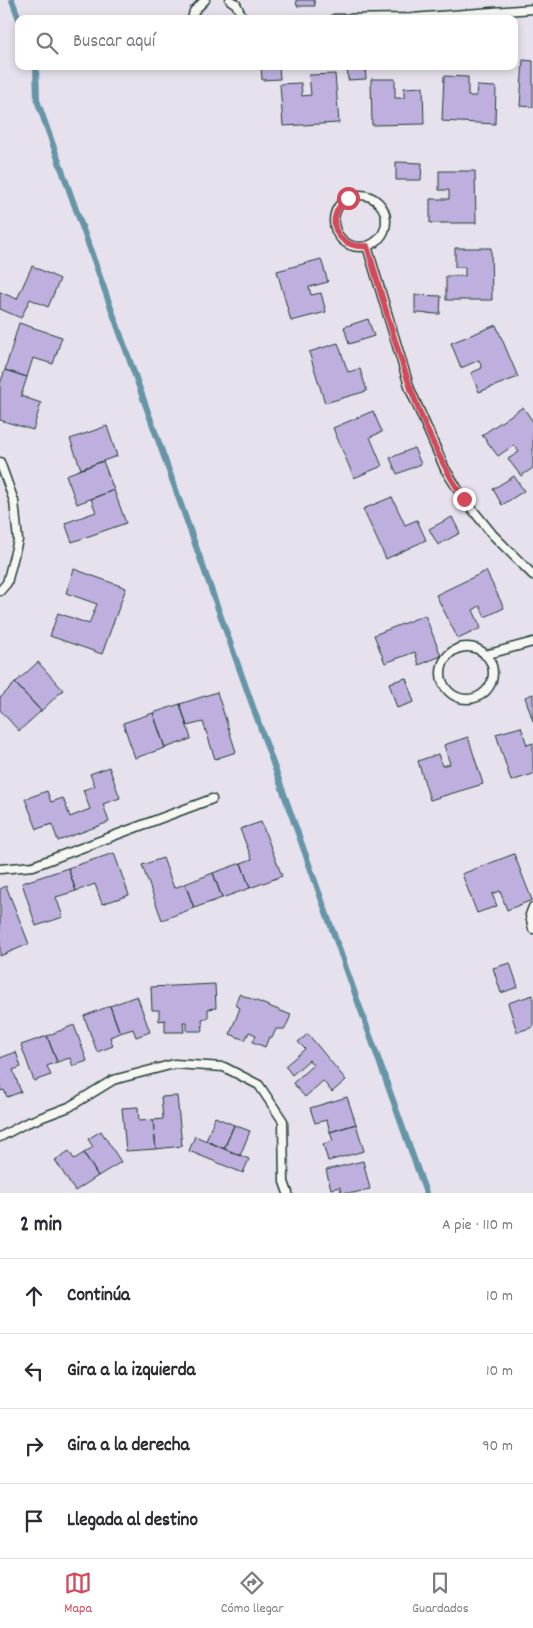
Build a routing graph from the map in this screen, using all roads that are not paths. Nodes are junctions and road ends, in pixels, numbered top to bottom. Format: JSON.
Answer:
{"nodes":[{"id":1,"x":205,"y":0,"type":"edge"},
{"id":2,"x":230,"y":0,"type":"edge"},
{"id":3,"x":533,"y":9,"type":"edge"},
{"id":4,"x":193,"y":15,"type":"edge"},
{"id":5,"x":241,"y":15,"type":"edge"},
{"id":6,"x":452,"y":15,"type":"edge"},
{"id":7,"x":367,"y":246,"type":"junction"},
{"id":8,"x":0,"y":462,"type":"edge"},
{"id":9,"x":533,"y":575,"type":"edge"},
{"id":10,"x":0,"y":591,"type":"edge"},
{"id":11,"x":533,"y":642,"type":"edge"},
{"id":12,"x":485,"y":655,"type":"junction"},
{"id":13,"x":212,"y":799,"type":"dead end"},
{"id":14,"x":0,"y":869,"type":"edge"},
{"id":15,"x":533,"y":907,"type":"edge"},
{"id":16,"x":533,"y":929,"type":"edge"},
{"id":17,"x":0,"y":1136,"type":"edge"},
{"id":18,"x":288,"y":1193,"type":"edge"}],
"edges":[{"from":1,"to":4,"type":"lane"},
{"from":2,"to":5,"type":"lane"},
{"from":3,"to":6,"type":"lane"},
{"from":7,"to":7,"type":"lane"},
{"from":7,"to":9,"type":"lane"},
{"from":8,"to":10,"type":"lane"},
{"from":11,"to":12,"type":"lane"},
{"from":12,"to":12,"type":"lane"},
{"from":13,"to":14,"type":"lane"},
{"from":15,"to":16,"type":"lane"},
{"from":17,"to":18,"type":"lane"}]}
